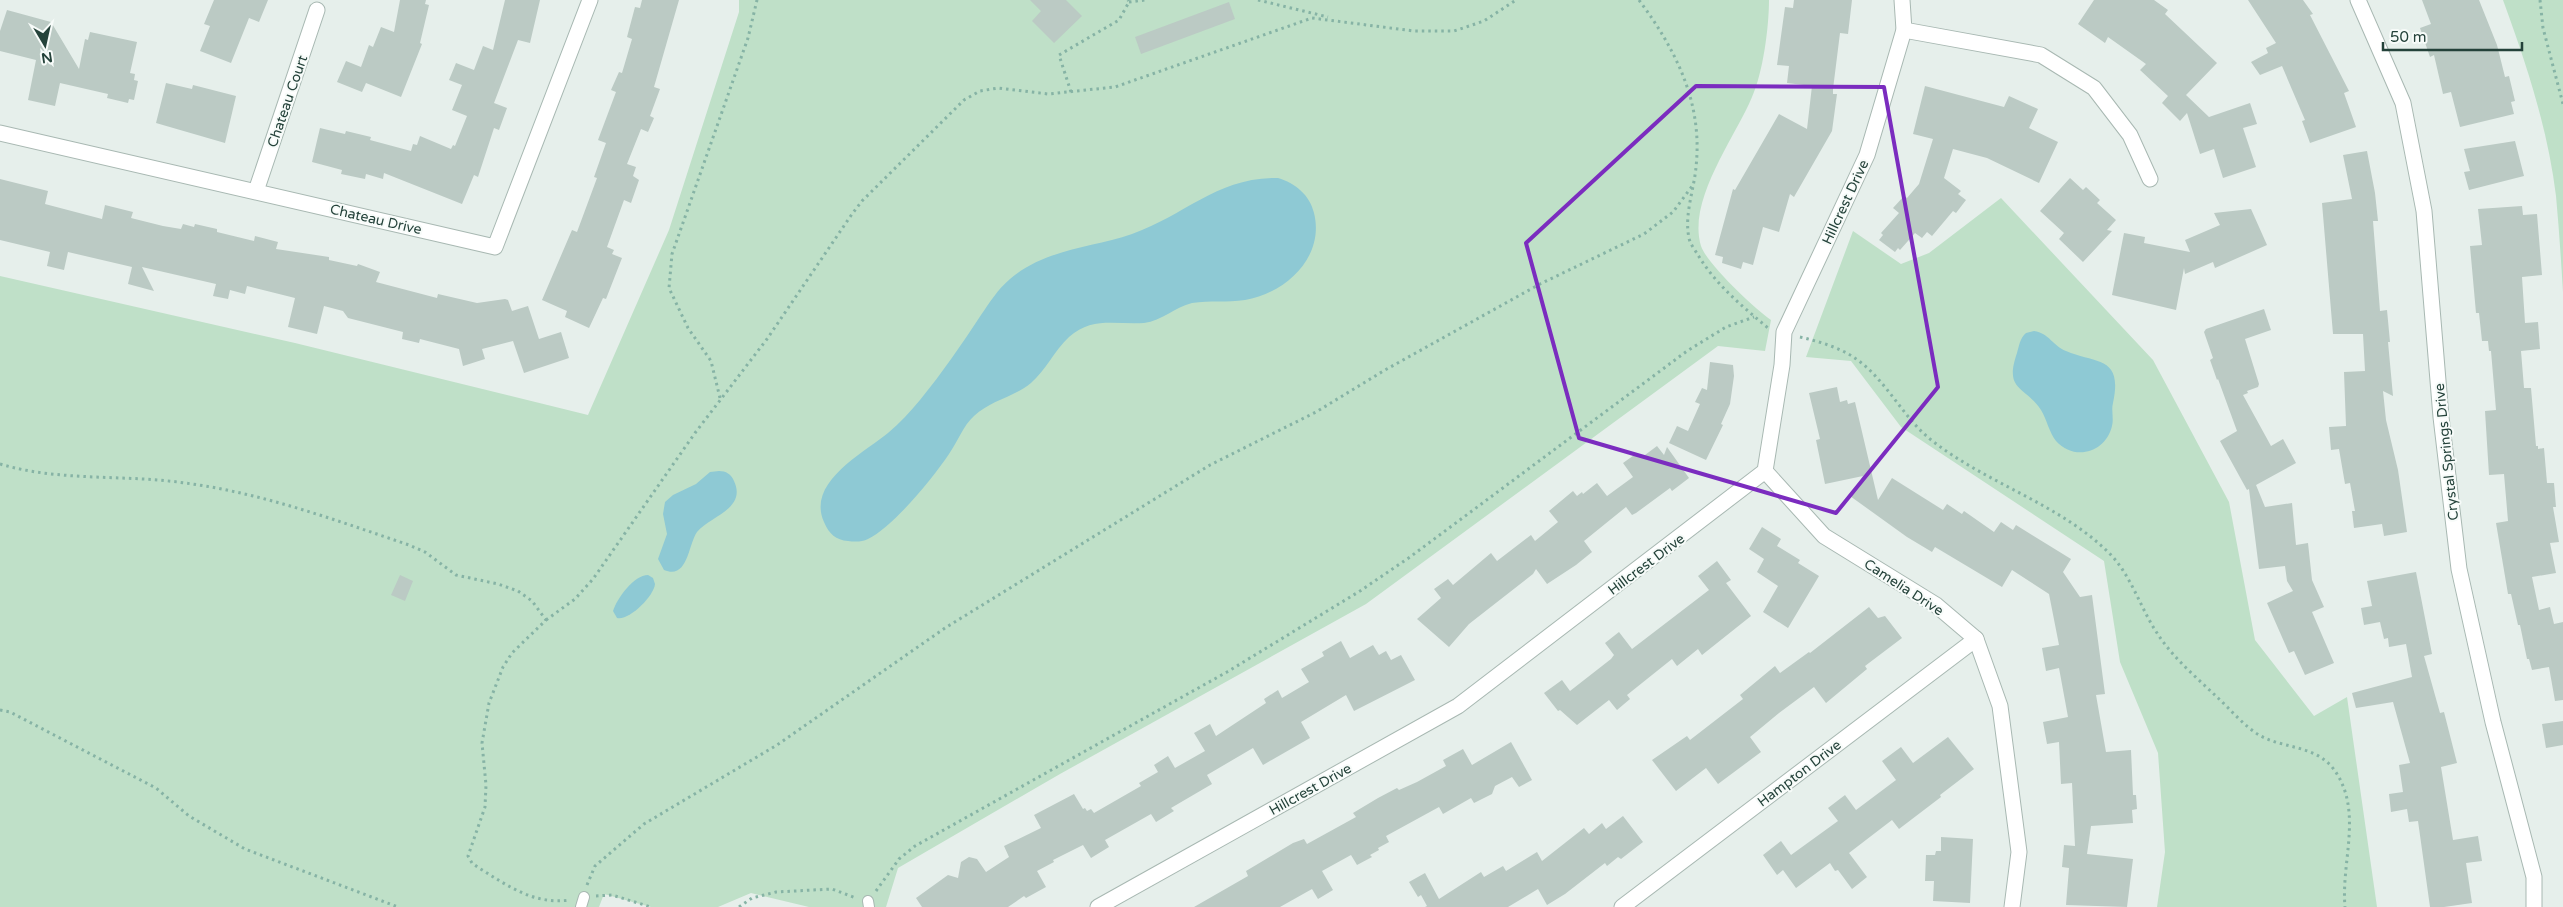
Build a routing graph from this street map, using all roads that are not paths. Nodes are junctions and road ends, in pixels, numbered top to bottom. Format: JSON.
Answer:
{"nodes":[{"id":1,"x":590,"y":0,"type":"edge"},
{"id":2,"x":1902,"y":0,"type":"edge"},
{"id":3,"x":2358,"y":0,"type":"edge"},
{"id":4,"x":317,"y":10,"type":"dead end"},
{"id":5,"x":1904,"y":30,"type":"junction"},
{"id":6,"x":0,"y":133,"type":"edge"},
{"id":7,"x":2150,"y":179,"type":"dead end"},
{"id":8,"x":256,"y":191,"type":"junction"},
{"id":9,"x":1765,"y":471,"type":"junction"},
{"id":10,"x":1976,"y":639,"type":"junction"},
{"id":11,"x":1098,"y":907,"type":"edge"},
{"id":12,"x":1622,"y":907,"type":"edge"},
{"id":13,"x":2012,"y":907,"type":"edge"},
{"id":14,"x":2534,"y":907,"type":"edge"}],
"edges":[{"from":1,"to":8,"type":"street","name":"Chateau Drive"},
{"from":2,"to":5,"type":"street","name":"Hillcrest Drive"},
{"from":3,"to":14,"type":"street","name":"Crystal Springs Drive"},
{"from":4,"to":8,"type":"street","name":"Chateau Court"},
{"from":5,"to":7,"type":"street"},
{"from":5,"to":9,"type":"street","name":"Hillcrest Drive"},
{"from":6,"to":8,"type":"street","name":"Chateau Drive"},
{"from":9,"to":10,"type":"street","name":"Camelia Drive"},
{"from":9,"to":11,"type":"street","name":"Hillcrest Drive"},
{"from":10,"to":12,"type":"street","name":"Hampton Drive"},
{"from":10,"to":13,"type":"street","name":"Camelia Drive"}]}
